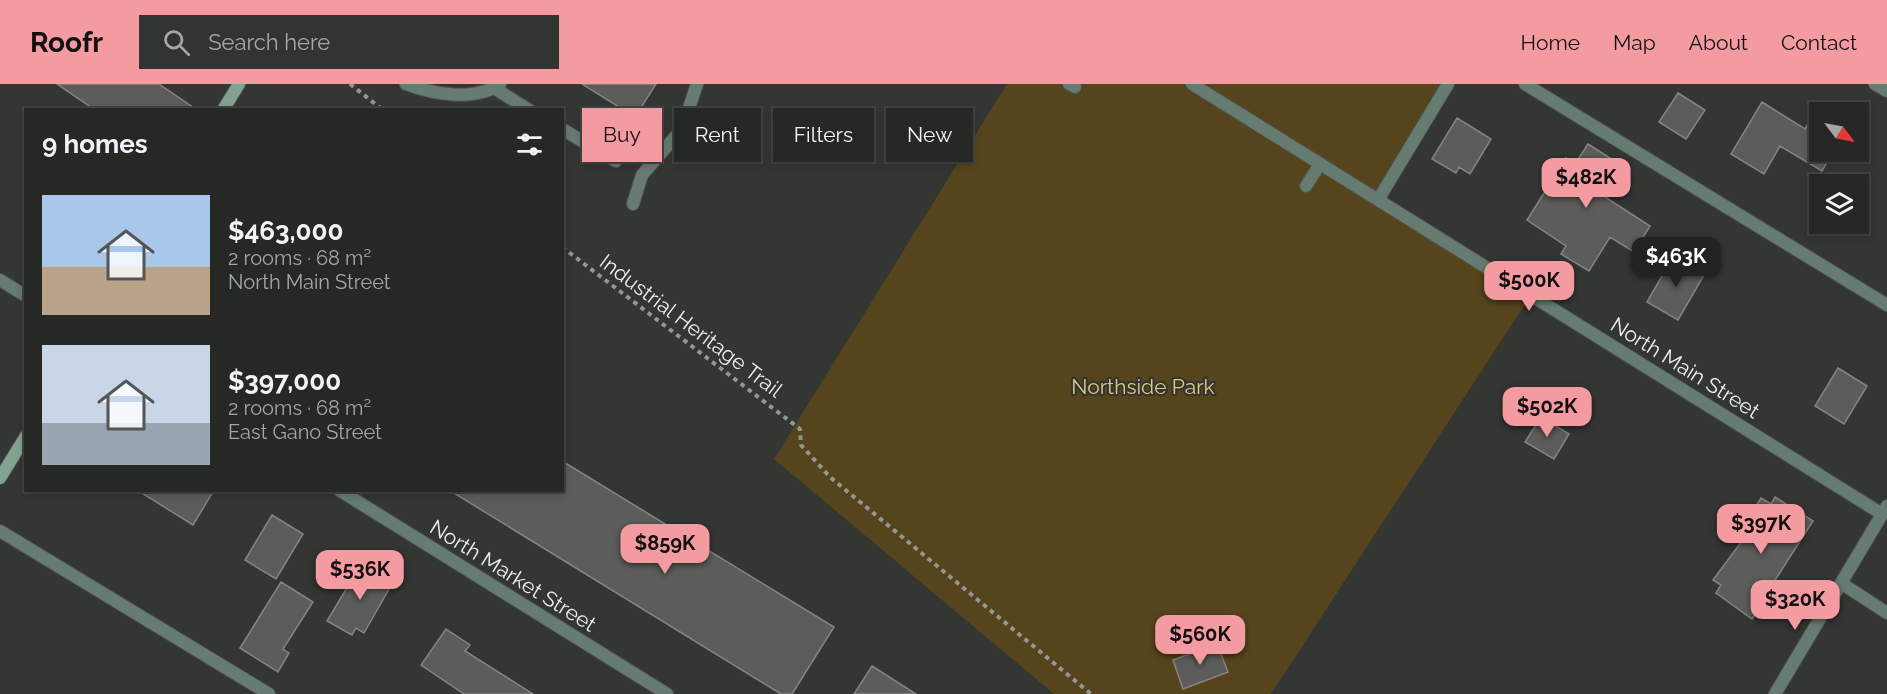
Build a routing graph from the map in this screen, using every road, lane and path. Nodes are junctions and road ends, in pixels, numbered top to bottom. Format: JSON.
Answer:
{"nodes":[{"id":1,"x":239,"y":84,"type":"edge"},
{"id":2,"x":350,"y":84,"type":"edge"},
{"id":3,"x":406,"y":84,"type":"edge"},
{"id":4,"x":697,"y":84,"type":"edge"},
{"id":5,"x":1448,"y":84,"type":"edge"},
{"id":6,"x":1525,"y":84,"type":"edge"},
{"id":7,"x":1875,"y":84,"type":"edge"},
{"id":8,"x":1196,"y":85,"type":"edge"},
{"id":9,"x":497,"y":86,"type":"edge"},
{"id":10,"x":1887,"y":91,"type":"edge"},
{"id":11,"x":224,"y":108,"type":"edge"},
{"id":12,"x":380,"y":108,"type":"edge"},
{"id":13,"x":526,"y":108,"type":"edge"},
{"id":14,"x":564,"y":130,"type":"edge"},
{"id":15,"x":582,"y":141,"type":"edge"},
{"id":16,"x":1320,"y":164,"type":"junction"},
{"id":17,"x":1306,"y":186,"type":"dead end"},
{"id":18,"x":1378,"y":200,"type":"junction"},
{"id":19,"x":633,"y":204,"type":"dead end"},
{"id":20,"x":564,"y":249,"type":"edge"},
{"id":21,"x":0,"y":280,"type":"edge"},
{"id":22,"x":24,"y":295,"type":"edge"},
{"id":23,"x":1887,"y":306,"type":"edge"},
{"id":24,"x":24,"y":439,"type":"edge"},
{"id":25,"x":0,"y":478,"type":"edge"},
{"id":26,"x":342,"y":492,"type":"edge"},
{"id":27,"x":1884,"y":510,"type":"edge"},
{"id":28,"x":0,"y":531,"type":"edge"},
{"id":29,"x":1841,"y":583,"type":"junction"},
{"id":30,"x":1887,"y":613,"type":"edge"},
{"id":31,"x":268,"y":694,"type":"edge"},
{"id":32,"x":667,"y":694,"type":"edge"},
{"id":33,"x":1091,"y":694,"type":"edge"},
{"id":34,"x":1775,"y":694,"type":"edge"}],
"edges":[{"from":1,"to":11,"type":"street"},
{"from":2,"to":12,"type":"path"},
{"from":3,"to":9,"type":"street"},
{"from":4,"to":19,"type":"street"},
{"from":5,"to":18,"type":"street"},
{"from":6,"to":23,"type":"street"},
{"from":7,"to":10,"type":"street"},
{"from":8,"to":16,"type":"street","name":"North Main Street"},
{"from":9,"to":13,"type":"street"},
{"from":14,"to":15,"type":"street"},
{"from":16,"to":17,"type":"street"},
{"from":16,"to":18,"type":"street","name":"North Main Street"},
{"from":18,"to":27,"type":"street","name":"North Main Street"},
{"from":20,"to":33,"type":"path","name":"Industrial Heritage Trail"},
{"from":21,"to":22,"type":"street"},
{"from":24,"to":25,"type":"street"},
{"from":26,"to":32,"type":"street","name":"North Market Street"},
{"from":27,"to":29,"type":"street"},
{"from":28,"to":31,"type":"street"},
{"from":29,"to":30,"type":"street"},
{"from":29,"to":34,"type":"street"}]}
